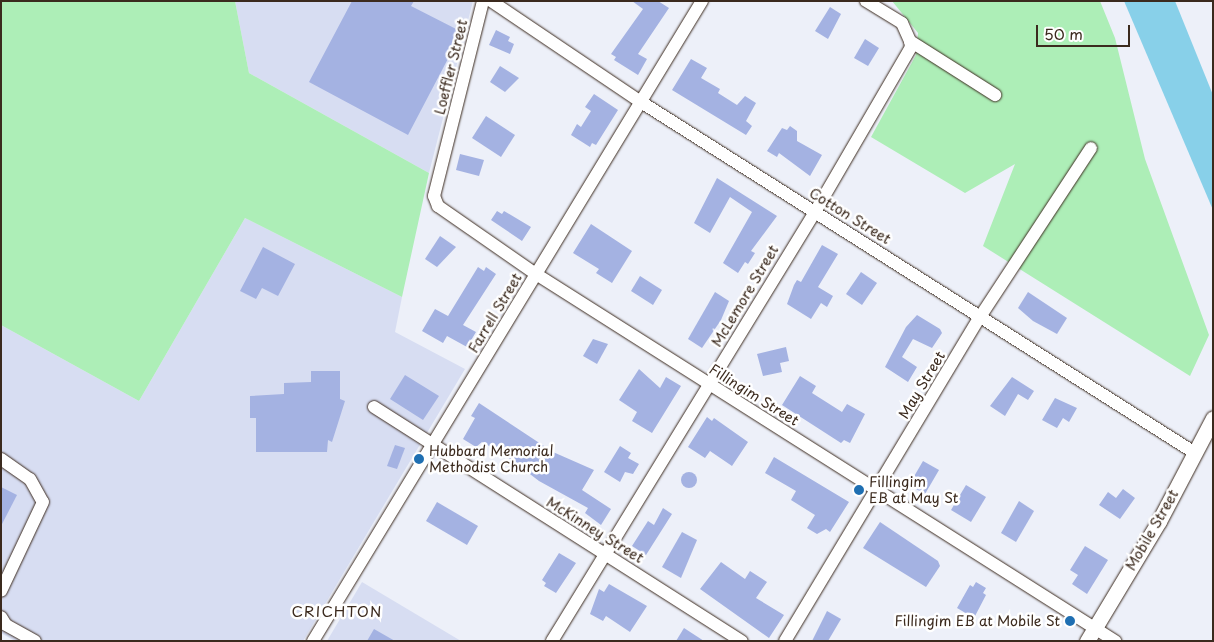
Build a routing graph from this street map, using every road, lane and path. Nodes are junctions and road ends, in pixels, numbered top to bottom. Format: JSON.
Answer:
{"nodes":[{"id":1,"x":483,"y":1,"type":"edge"},
{"id":2,"x":491,"y":1,"type":"edge"},
{"id":3,"x":702,"y":1,"type":"edge"},
{"id":4,"x":866,"y":1,"type":"edge"},
{"id":5,"x":910,"y":41,"type":"junction"},
{"id":6,"x":995,"y":95,"type":"dead end"},
{"id":7,"x":641,"y":102,"type":"junction"},
{"id":8,"x":448,"y":141,"type":"joint"},
{"id":9,"x":1091,"y":148,"type":"dead end"},
{"id":10,"x":815,"y":212,"type":"junction"},
{"id":11,"x":536,"y":274,"type":"junction"},
{"id":12,"x":980,"y":317,"type":"junction"},
{"id":13,"x":709,"y":384,"type":"junction"},
{"id":14,"x":374,"y":407,"type":"dead end"},
{"id":15,"x":1213,"y":418,"type":"edge"},
{"id":16,"x":432,"y":444,"type":"junction"},
{"id":17,"x":1195,"y":453,"type":"junction"},
{"id":18,"x":1,"y":459,"type":"edge"},
{"id":19,"x":876,"y":490,"type":"junction"},
{"id":20,"x":605,"y":554,"type":"junction"},
{"id":21,"x":1,"y":591,"type":"edge"},
{"id":22,"x":1,"y":617,"type":"edge"},
{"id":23,"x":1095,"y":628,"type":"junction"},
{"id":24,"x":35,"y":641,"type":"edge"},
{"id":25,"x":313,"y":641,"type":"edge"},
{"id":26,"x":552,"y":641,"type":"edge"},
{"id":27,"x":742,"y":641,"type":"edge"},
{"id":28,"x":785,"y":641,"type":"edge"},
{"id":29,"x":1087,"y":641,"type":"edge"},
{"id":30,"x":1115,"y":641,"type":"edge"}],
"edges":[{"from":1,"to":8,"type":"street","name":"Loeffler Street"},
{"from":2,"to":7,"type":"street","name":"Cotton Street"},
{"from":3,"to":7,"type":"street","name":"Farrell Street"},
{"from":4,"to":5,"type":"street"},
{"from":5,"to":6,"type":"street"},
{"from":5,"to":10,"type":"street","name":"McLemore Street"},
{"from":7,"to":10,"type":"street","name":"Cotton Street"},
{"from":7,"to":11,"type":"street","name":"Farrell Street"},
{"from":8,"to":11,"type":"street","name":"Fillingim Street"},
{"from":9,"to":12,"type":"street","name":"May Street"},
{"from":10,"to":12,"type":"street","name":"Cotton Street"},
{"from":10,"to":13,"type":"street","name":"McLemore Street"},
{"from":11,"to":13,"type":"street","name":"Fillingim Street"},
{"from":11,"to":16,"type":"street","name":"Farrell Street"},
{"from":12,"to":17,"type":"street","name":"Cotton Street"},
{"from":12,"to":19,"type":"street","name":"May Street"},
{"from":13,"to":19,"type":"street","name":"Fillingim Street"},
{"from":13,"to":20,"type":"street","name":"McLemore Street"},
{"from":14,"to":16,"type":"street","name":"McKinney Street"},
{"from":15,"to":17,"type":"street","name":"Mobile Street"},
{"from":16,"to":20,"type":"street","name":"McKinney Street"},
{"from":16,"to":25,"type":"street","name":"Farrell Street"},
{"from":17,"to":23,"type":"street","name":"Mobile Street"},
{"from":18,"to":21,"type":"street"},
{"from":19,"to":23,"type":"street","name":"Fillingim Street"},
{"from":19,"to":28,"type":"street","name":"May Street"},
{"from":20,"to":26,"type":"street","name":"McLemore Street"},
{"from":20,"to":27,"type":"street","name":"McKinney Street"},
{"from":22,"to":24,"type":"street"},
{"from":23,"to":29,"type":"street","name":"Mobile Street"},
{"from":23,"to":30,"type":"street","name":"Fillingim Street"}]}
